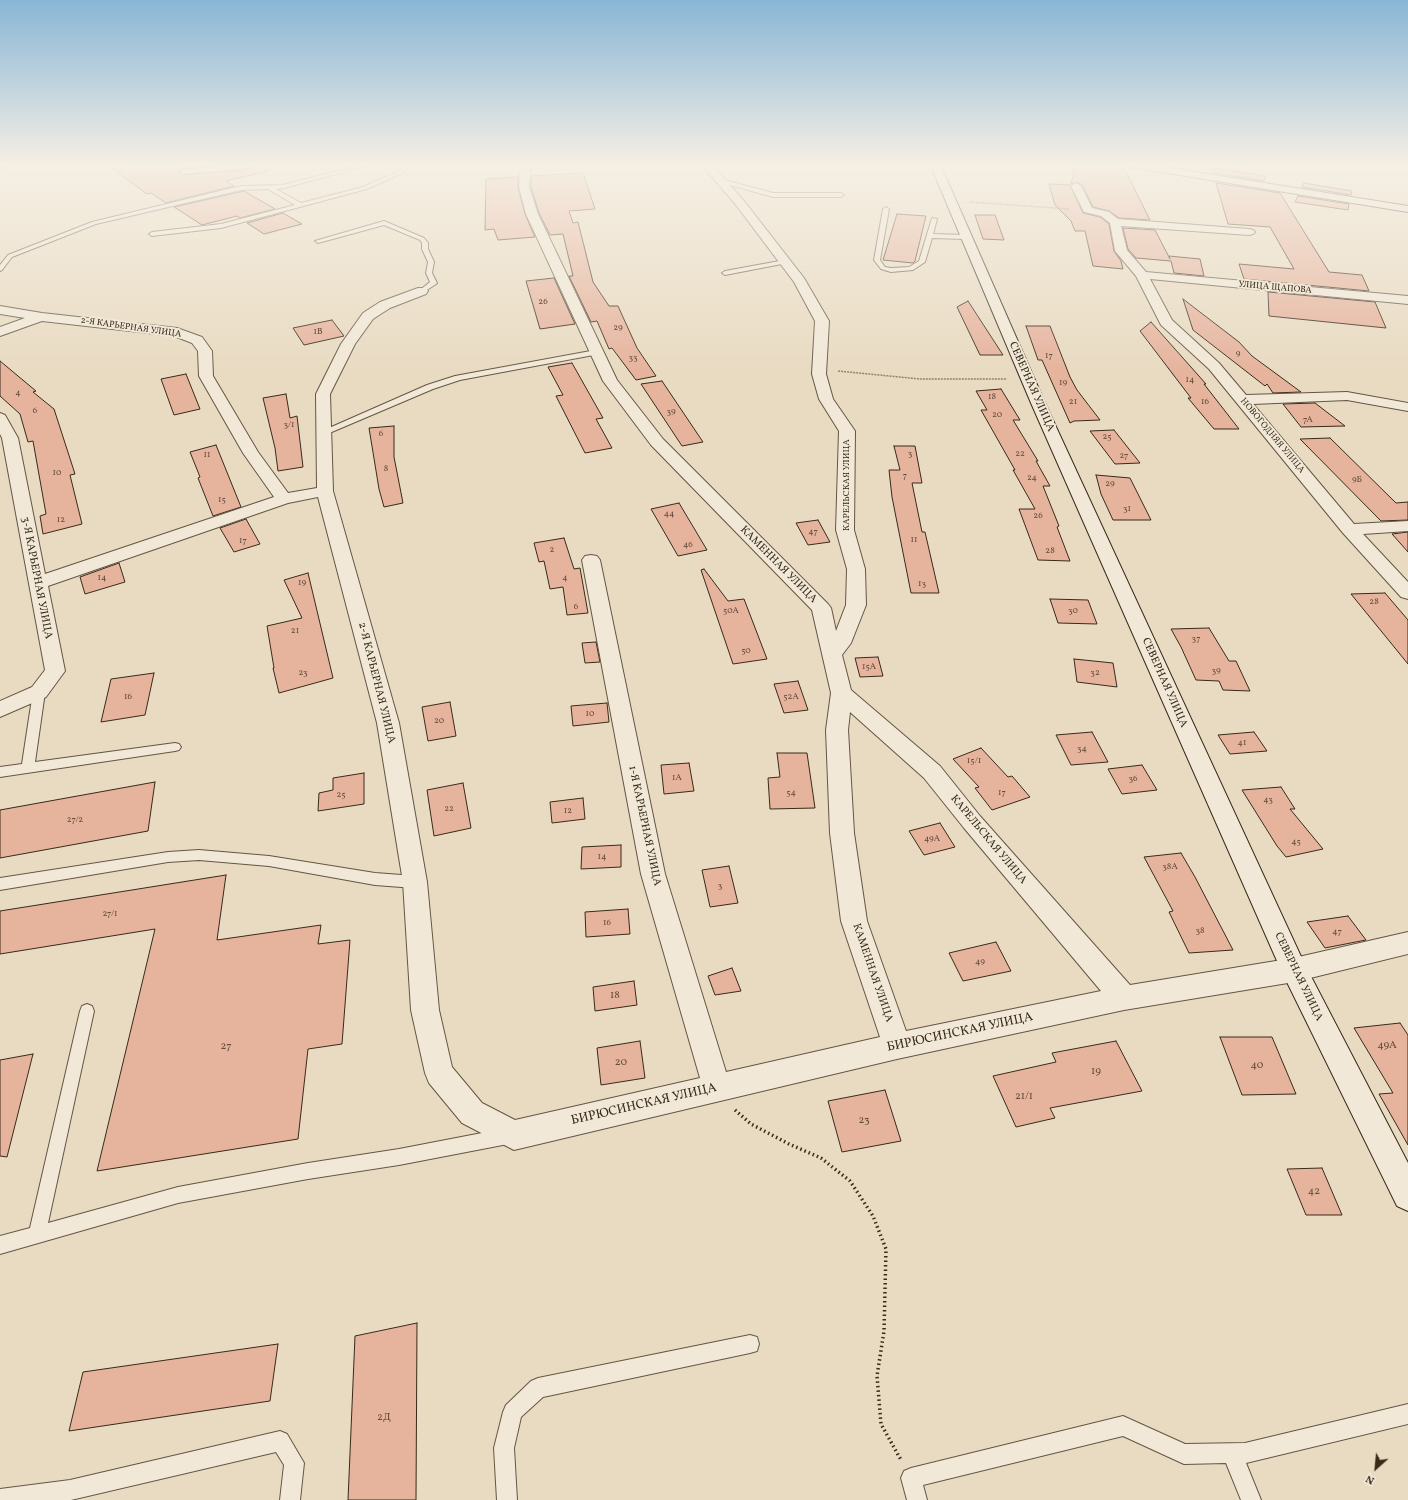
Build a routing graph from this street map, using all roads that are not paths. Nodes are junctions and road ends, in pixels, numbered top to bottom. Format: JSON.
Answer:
{"nodes":[{"id":1,"x":66,"y":234,"type":"edge"},
{"id":2,"x":344,"y":234,"type":"edge"},
{"id":3,"x":410,"y":234,"type":"edge"},
{"id":4,"x":542,"y":234,"type":"edge"},
{"id":5,"x":764,"y":234,"type":"edge"},
{"id":6,"x":882,"y":234,"type":"edge"},
{"id":7,"x":964,"y":234,"type":"edge"},
{"id":8,"x":1117,"y":234,"type":"edge"},
{"id":9,"x":929,"y":236,"type":"joint"},
{"id":10,"x":965,"y":237,"type":"junction"},
{"id":11,"x":318,"y":241,"type":"dead end"},
{"id":12,"x":785,"y":262,"type":"junction"},
{"id":13,"x":0,"y":269,"type":"edge"},
{"id":14,"x":725,"y":273,"type":"dead end"},
{"id":15,"x":1142,"y":275,"type":"junction"},
{"id":16,"x":422,"y":291,"type":"joint"},
{"id":17,"x":1408,"y":300,"type":"edge"},
{"id":18,"x":0,"y":310,"type":"edge"},
{"id":19,"x":42,"y":317,"type":"junction"},
{"id":20,"x":0,"y":332,"type":"edge"},
{"id":21,"x":596,"y":352,"type":"junction"},
{"id":22,"x":1242,"y":400,"type":"junction"},
{"id":23,"x":1408,"y":407,"type":"edge"},
{"id":24,"x":0,"y":418,"type":"edge"},
{"id":25,"x":324,"y":432,"type":"junction"},
{"id":26,"x":326,"y":491,"type":"junction"},
{"id":27,"x":284,"y":499,"type":"junction"},
{"id":28,"x":1408,"y":526,"type":"edge"},
{"id":29,"x":1349,"y":529,"type":"junction"},
{"id":30,"x":591,"y":560,"type":"dead end"},
{"id":31,"x":37,"y":583,"type":"junction"},
{"id":32,"x":1408,"y":593,"type":"edge"},
{"id":33,"x":832,"y":654,"type":"junction"},
{"id":34,"x":39,"y":692,"type":"junction"},
{"id":35,"x":841,"y":693,"type":"junction"},
{"id":36,"x":0,"y":710,"type":"edge"},
{"id":37,"x":175,"y":747,"type":"dead end"},
{"id":38,"x":28,"y":768,"type":"junction"},
{"id":39,"x":0,"y":772,"type":"edge"},
{"id":40,"x":415,"y":882,"type":"junction"},
{"id":41,"x":0,"y":884,"type":"edge"},
{"id":42,"x":1408,"y":943,"type":"edge"},
{"id":43,"x":1294,"y":970,"type":"junction"},
{"id":44,"x":1124,"y":998,"type":"junction"},
{"id":45,"x":87,"y":1011,"type":"dead end"},
{"id":46,"x":897,"y":1046,"type":"junction"},
{"id":47,"x":717,"y":1088,"type":"junction"},
{"id":48,"x":514,"y":1135,"type":"junction"},
{"id":49,"x":1408,"y":1195,"type":"edge"},
{"id":50,"x":37,"y":1234,"type":"junction"},
{"id":51,"x":0,"y":1245,"type":"edge"},
{"id":52,"x":750,"y":1344,"type":"dead end"},
{"id":53,"x":1408,"y":1414,"type":"edge"},
{"id":54,"x":1232,"y":1453,"type":"junction"},
{"id":55,"x":70,"y":1495,"type":"edge"},
{"id":56,"x":0,"y":1499,"type":"edge"},
{"id":57,"x":290,"y":1500,"type":"edge"},
{"id":58,"x":507,"y":1500,"type":"edge"},
{"id":59,"x":917,"y":1500,"type":"edge"},
{"id":60,"x":1251,"y":1500,"type":"edge"}],
"edges":[{"from":1,"to":13,"type":"lane"},
{"from":2,"to":11,"type":"lane"},
{"from":3,"to":16,"type":"lane"},
{"from":4,"to":21,"type":"street","name":"КАМЕННАЯ УЛИЦА"},
{"from":5,"to":12,"type":"street","name":"КАРЕЛЬСКАЯ УЛИЦА"},
{"from":6,"to":9,"type":"lane"},
{"from":7,"to":10,"type":"street","name":"СЕВЕРНАЯ УЛИЦА"},
{"from":8,"to":15,"type":"street","name":"НОВОГОДНЯЯ УЛИЦА"},
{"from":9,"to":10,"type":"lane"},
{"from":10,"to":43,"type":"street","name":"СЕВЕРНАЯ УЛИЦА"},
{"from":12,"to":14,"type":"lane"},
{"from":12,"to":33,"type":"street","name":"КАРЕЛЬСКАЯ УЛИЦА"},
{"from":15,"to":17,"type":"street","name":"УЛИЦА ЩАПОВА"},
{"from":15,"to":22,"type":"street","name":"НОВОГОДНЯЯ УЛИЦА"},
{"from":16,"to":25,"type":"street","name":"2-Я КАРЬЕРНАЯ УЛИЦА"},
{"from":18,"to":19,"type":"street","name":"2-Я КАРЬЕРНАЯ УЛИЦА"},
{"from":19,"to":20,"type":"street"},
{"from":19,"to":27,"type":"street","name":"2-Я КАРЬЕРНАЯ УЛИЦА"},
{"from":21,"to":25,"type":"lane"},
{"from":21,"to":33,"type":"street","name":"КАМЕННАЯ УЛИЦА"},
{"from":22,"to":23,"type":"street"},
{"from":22,"to":29,"type":"street","name":"НОВОГОДНЯЯ УЛИЦА"},
{"from":24,"to":31,"type":"street","name":"3-Я КАРЬЕРНАЯ УЛИЦА"},
{"from":25,"to":26,"type":"street","name":"2-Я КАРЬЕРНАЯ УЛИЦА"},
{"from":26,"to":27,"type":"street"},
{"from":26,"to":40,"type":"street","name":"2-Я КАРЬЕРНАЯ УЛИЦА"},
{"from":27,"to":31,"type":"street"},
{"from":28,"to":29,"type":"street"},
{"from":29,"to":32,"type":"street","name":"НОВОГОДНЯЯ УЛИЦА"},
{"from":30,"to":47,"type":"street","name":"1-Я КАРЬЕРНАЯ УЛИЦА"},
{"from":31,"to":34,"type":"street","name":"3-Я КАРЬЕРНАЯ УЛИЦА"},
{"from":33,"to":35,"type":"street","name":"КАМЕННАЯ УЛИЦА"},
{"from":34,"to":36,"type":"street","name":"3-Я КАРЬЕРНАЯ УЛИЦА"},
{"from":34,"to":38,"type":"lane"},
{"from":35,"to":44,"type":"street","name":"КАРЕЛЬСКАЯ УЛИЦА"},
{"from":35,"to":46,"type":"street","name":"КАМЕННАЯ УЛИЦА"},
{"from":37,"to":38,"type":"lane"},
{"from":38,"to":39,"type":"lane"},
{"from":40,"to":41,"type":"lane"},
{"from":40,"to":48,"type":"street","name":"2-Я КАРЬЕРНАЯ УЛИЦА"},
{"from":42,"to":43,"type":"street","name":"БИРЮСИНСКАЯ УЛИЦА"},
{"from":43,"to":44,"type":"street","name":"БИРЮСИНСКАЯ УЛИЦА"},
{"from":43,"to":49,"type":"street","name":"СЕВЕРНАЯ УЛИЦА"},
{"from":44,"to":46,"type":"street","name":"БИРЮСИНСКАЯ УЛИЦА"},
{"from":45,"to":50,"type":"lane"},
{"from":46,"to":47,"type":"street","name":"БИРЮСИНСКАЯ УЛИЦА"},
{"from":47,"to":48,"type":"street","name":"БИРЮСИНСКАЯ УЛИЦА"},
{"from":48,"to":50,"type":"lane"},
{"from":50,"to":51,"type":"lane"},
{"from":52,"to":58,"type":"lane"},
{"from":53,"to":54,"type":"lane"},
{"from":54,"to":59,"type":"lane"},
{"from":54,"to":60,"type":"lane"},
{"from":55,"to":56,"type":"lane"},
{"from":55,"to":57,"type":"lane"}]}
